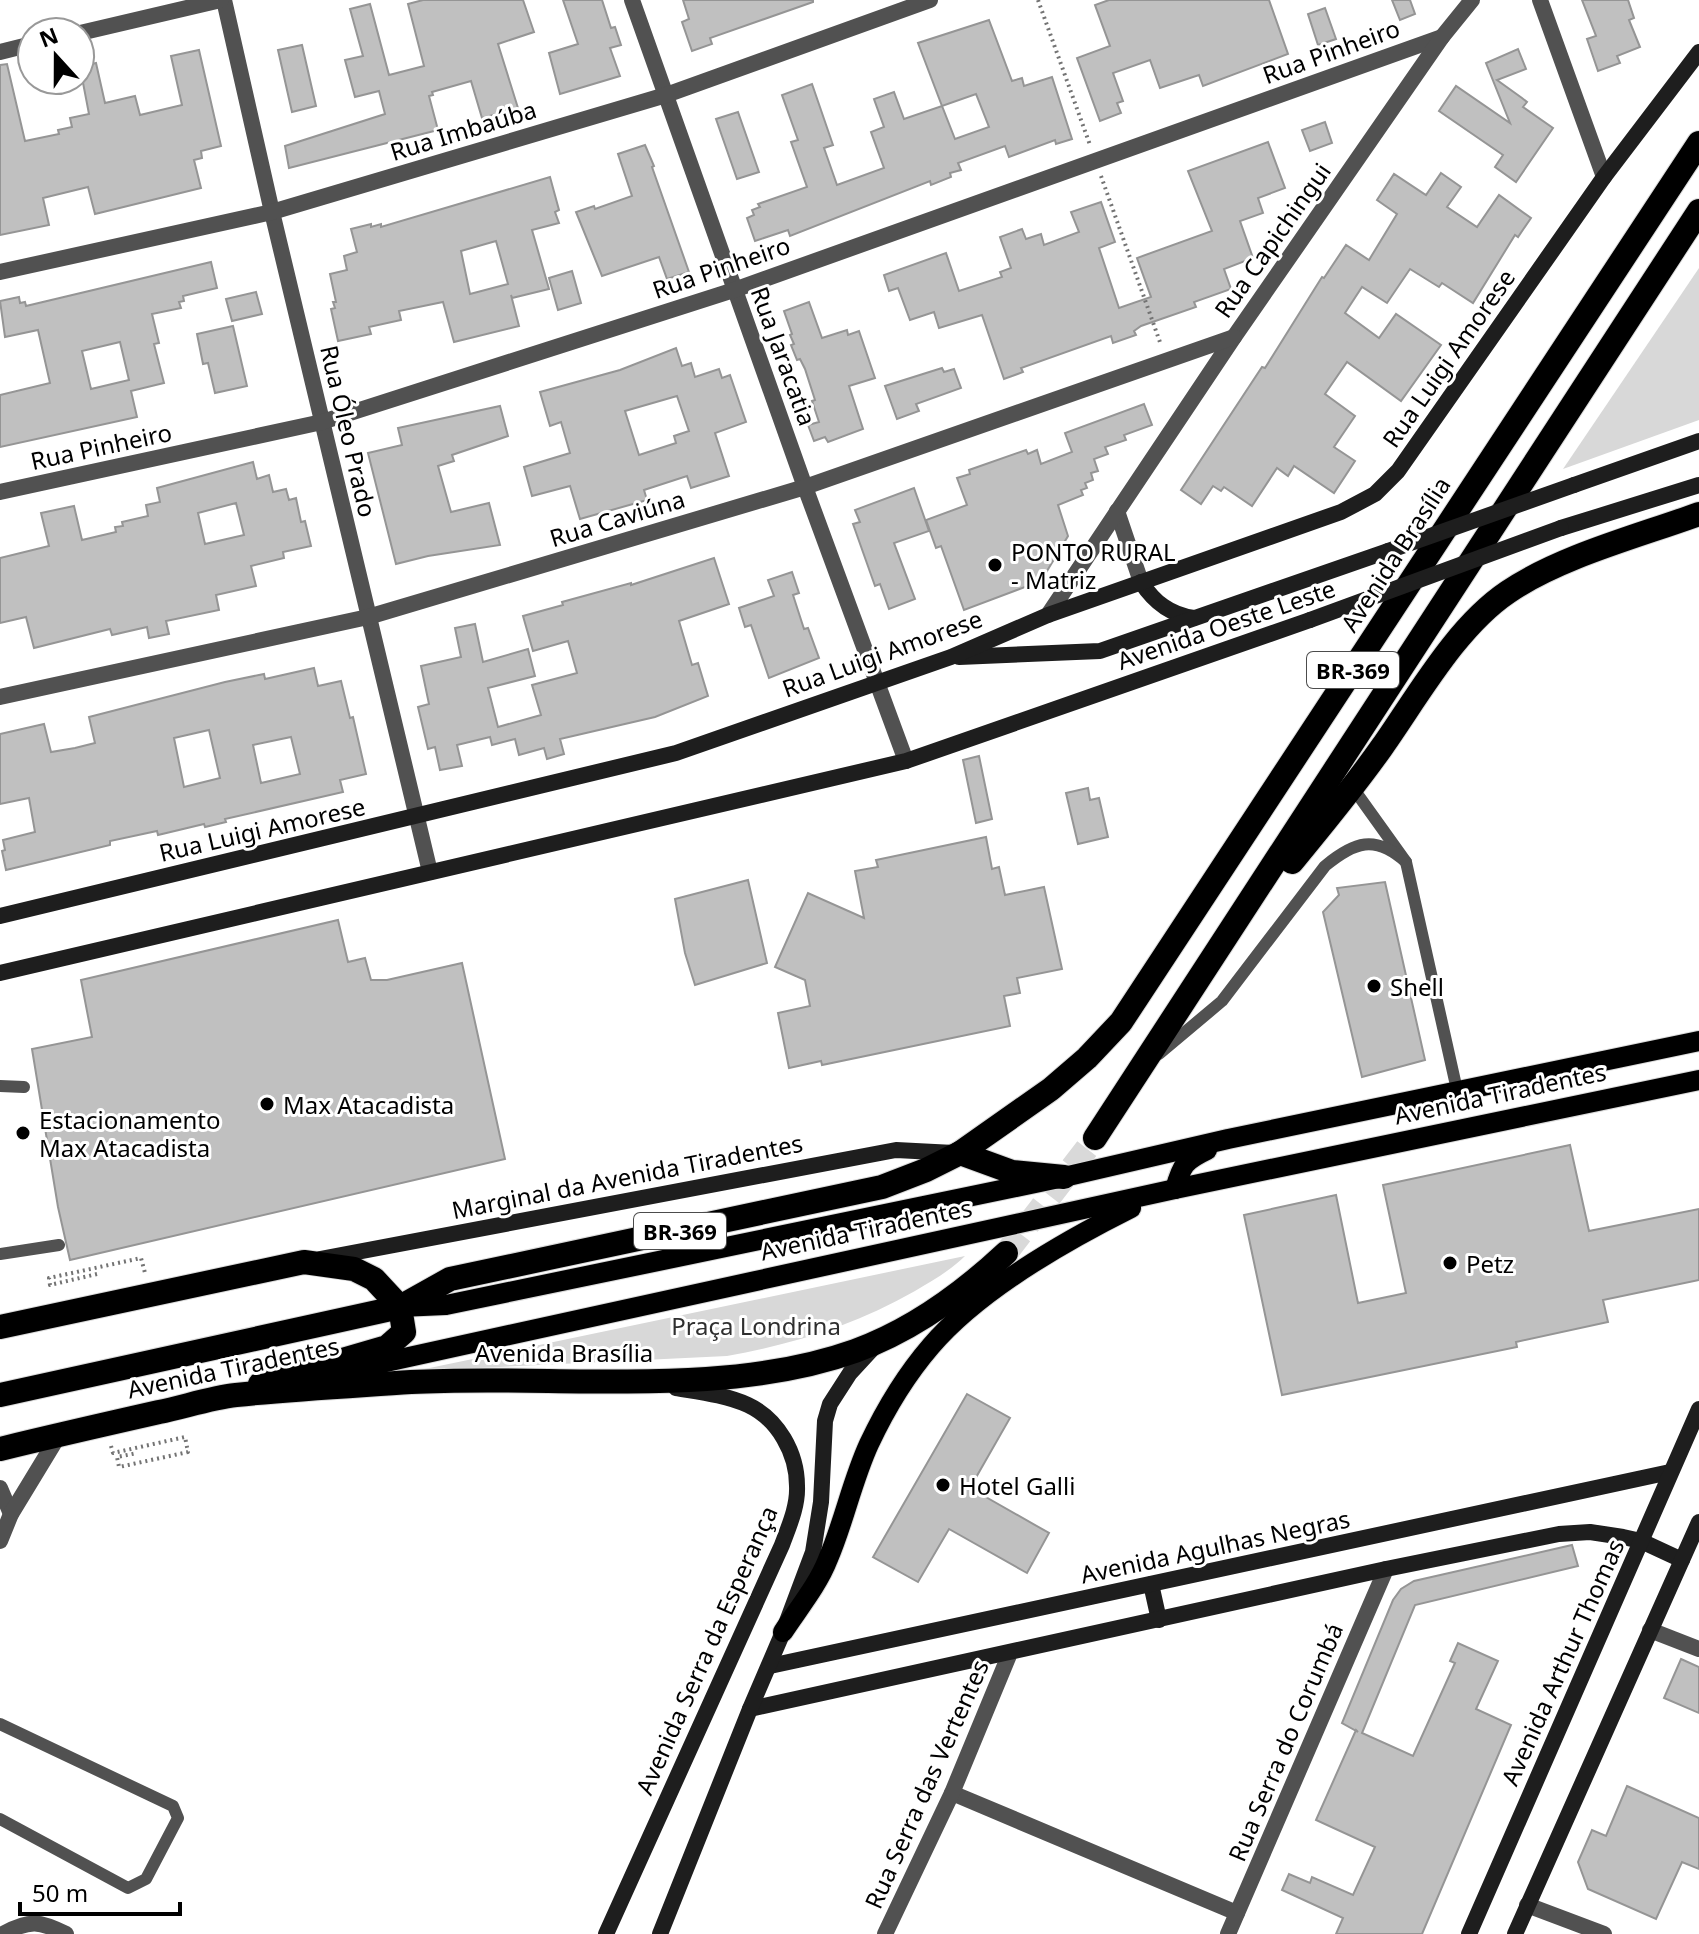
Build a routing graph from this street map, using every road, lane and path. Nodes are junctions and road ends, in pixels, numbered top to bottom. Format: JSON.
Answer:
{"nodes":[{"id":1,"x":222,"y":0,"type":"edge"},
{"id":2,"x":632,"y":0,"type":"edge"},
{"id":3,"x":930,"y":0,"type":"edge"},
{"id":4,"x":1038,"y":0,"type":"edge"},
{"id":5,"x":1472,"y":0,"type":"edge"},
{"id":6,"x":1540,"y":0,"type":"edge"},
{"id":7,"x":96,"y":29,"type":"edge"},
{"id":8,"x":1442,"y":37,"type":"junction"},
{"id":9,"x":1699,"y":52,"type":"edge"},
{"id":10,"x":666,"y":95,"type":"junction"},
{"id":11,"x":1699,"y":143,"type":"edge"},
{"id":12,"x":1096,"y":161,"type":"junction"},
{"id":13,"x":1604,"y":177,"type":"junction"},
{"id":14,"x":1699,"y":211,"type":"edge"},
{"id":15,"x":272,"y":212,"type":"junction"},
{"id":16,"x":0,"y":272,"type":"edge"},
{"id":17,"x":734,"y":290,"type":"junction"},
{"id":18,"x":1234,"y":337,"type":"junction"},
{"id":19,"x":1167,"y":362,"type":"junction"},
{"id":20,"x":322,"y":422,"type":"junction"},
{"id":21,"x":1699,"y":441,"type":"edge"},
{"id":22,"x":1699,"y":485,"type":"edge"},
{"id":23,"x":805,"y":487,"type":"junction"},
{"id":24,"x":0,"y":492,"type":"edge"},
{"id":25,"x":1117,"y":511,"type":"junction"},
{"id":26,"x":1699,"y":514,"type":"edge"},
{"id":27,"x":1141,"y":582,"type":"junction"},
{"id":28,"x":1211,"y":613,"type":"junction"},
{"id":29,"x":1048,"y":615,"type":"junction"},
{"id":30,"x":368,"y":617,"type":"junction"},
{"id":31,"x":951,"y":657,"type":"junction"},
{"id":32,"x":876,"y":683,"type":"junction"},
{"id":33,"x":0,"y":697,"type":"edge"},
{"id":34,"x":906,"y":761,"type":"junction"},
{"id":35,"x":1353,"y":788,"type":"junction"},
{"id":36,"x":417,"y":817,"type":"junction"},
{"id":37,"x":1406,"y":862,"type":"junction"},
{"id":38,"x":430,"y":872,"type":"junction"},
{"id":39,"x":0,"y":916,"type":"edge"},
{"id":40,"x":1219,"y":949,"type":"junction"},
{"id":41,"x":0,"y":973,"type":"edge"},
{"id":42,"x":1699,"y":1041,"type":"edge"},
{"id":43,"x":1145,"y":1066,"type":"junction"},
{"id":44,"x":1699,"y":1080,"type":"edge"},
{"id":45,"x":0,"y":1086,"type":"edge"},
{"id":46,"x":24,"y":1087,"type":"dead end"},
{"id":47,"x":1457,"y":1090,"type":"junction"},
{"id":48,"x":1095,"y":1138,"type":"tunnel mouth"},
{"id":49,"x":1228,"y":1139,"type":"junction"},
{"id":50,"x":960,"y":1153,"type":"junction"},
{"id":51,"x":1064,"y":1177,"type":"junction"},
{"id":52,"x":1167,"y":1191,"type":"junction"},
{"id":53,"x":59,"y":1245,"type":"dead end"},
{"id":54,"x":1006,"y":1253,"type":"tunnel mouth"},
{"id":55,"x":0,"y":1254,"type":"edge"},
{"id":56,"x":304,"y":1262,"type":"junction"},
{"id":57,"x":97,"y":1274,"type":"dead end"},
{"id":58,"x":151,"y":1295,"type":"junction"},
{"id":59,"x":400,"y":1307,"type":"junction"},
{"id":60,"x":0,"y":1327,"type":"edge"},
{"id":61,"x":881,"y":1340,"type":"junction"},
{"id":62,"x":642,"y":1381,"type":"junction"},
{"id":63,"x":0,"y":1395,"type":"edge"},
{"id":64,"x":234,"y":1396,"type":"junction"},
{"id":65,"x":1699,"y":1409,"type":"edge"},
{"id":66,"x":108,"y":1424,"type":"junction"},
{"id":67,"x":59,"y":1435,"type":"junction"},
{"id":68,"x":0,"y":1449,"type":"edge"},
{"id":69,"x":137,"y":1453,"type":"dead end"},
{"id":70,"x":1670,"y":1472,"type":"junction"},
{"id":71,"x":0,"y":1488,"type":"edge"},
{"id":72,"x":11,"y":1514,"type":"junction"},
{"id":73,"x":1699,"y":1522,"type":"edge"},
{"id":74,"x":0,"y":1541,"type":"edge"},
{"id":75,"x":1641,"y":1541,"type":"junction"},
{"id":76,"x":1682,"y":1560,"type":"junction"},
{"id":77,"x":1386,"y":1569,"type":"junction"},
{"id":78,"x":1151,"y":1584,"type":"junction"},
{"id":79,"x":1159,"y":1620,"type":"junction"},
{"id":80,"x":1650,"y":1630,"type":"junction"},
{"id":81,"x":783,"y":1632,"type":"junction"},
{"id":82,"x":1699,"y":1649,"type":"edge"},
{"id":83,"x":1010,"y":1653,"type":"junction"},
{"id":84,"x":770,"y":1666,"type":"junction"},
{"id":85,"x":750,"y":1709,"type":"junction"},
{"id":86,"x":0,"y":1724,"type":"edge"},
{"id":87,"x":952,"y":1793,"type":"junction"},
{"id":88,"x":0,"y":1819,"type":"edge"},
{"id":89,"x":1527,"y":1905,"type":"junction"},
{"id":90,"x":1237,"y":1913,"type":"junction"},
{"id":91,"x":3,"y":1934,"type":"edge"},
{"id":92,"x":66,"y":1934,"type":"edge"},
{"id":93,"x":606,"y":1934,"type":"edge"},
{"id":94,"x":660,"y":1934,"type":"edge"},
{"id":95,"x":885,"y":1934,"type":"edge"},
{"id":96,"x":1228,"y":1934,"type":"edge"},
{"id":97,"x":1469,"y":1934,"type":"edge"},
{"id":98,"x":1515,"y":1934,"type":"edge"},
{"id":99,"x":1604,"y":1934,"type":"edge"}],
"edges":[{"from":1,"to":7,"type":"street"},
{"from":1,"to":15,"type":"street","name":"Rua Óleo Prado"},
{"from":2,"to":10,"type":"street","name":"Rua Jaracatia"},
{"from":3,"to":10,"type":"street","name":"Rua Imbaúba"},
{"from":4,"to":12,"type":"path"},
{"from":5,"to":8,"type":"street","name":"Rua Capichingui"},
{"from":6,"to":13,"type":"street"},
{"from":8,"to":12,"type":"street","name":"Rua Pinheiro"},
{"from":8,"to":18,"type":"street","name":"Rua Capichingui"},
{"from":9,"to":13,"type":"street","name":"Rua Luigi Amorese"},
{"from":10,"to":15,"type":"street","name":"Rua Imbaúba"},
{"from":10,"to":17,"type":"street","name":"Rua Jaracatia"},
{"from":11,"to":50,"type":"highway","name":"Avenida Brasília","number":"BR-369"},
{"from":12,"to":17,"type":"street","name":"Rua Pinheiro"},
{"from":12,"to":19,"type":"path"},
{"from":13,"to":27,"type":"street","name":"Rua Luigi Amorese"},
{"from":14,"to":40,"type":"highway","number":"BR-369"},
{"from":15,"to":16,"type":"street","name":"Rua Imbaúba"},
{"from":15,"to":20,"type":"street","name":"Rua Óleo Prado"},
{"from":17,"to":20,"type":"street","name":"Rua Pinheiro"},
{"from":17,"to":23,"type":"street","name":"Rua Jaracatia"},
{"from":18,"to":19,"type":"street","name":"Rua Caviúna"},
{"from":18,"to":25,"type":"street","name":"Rua Capichingui"},
{"from":19,"to":23,"type":"street","name":"Rua Caviúna"},
{"from":20,"to":24,"type":"street","name":"Rua Pinheiro"},
{"from":20,"to":30,"type":"street","name":"Rua Óleo Prado"},
{"from":21,"to":28,"type":"street","bridge":true},
{"from":22,"to":34,"type":"street","name":"Avenida Oeste Leste","bridge":true},
{"from":23,"to":30,"type":"street","name":"Rua Caviúna"},
{"from":23,"to":32,"type":"street","name":"Rua Jaracatia"},
{"from":25,"to":27,"type":"street"},
{"from":25,"to":29,"type":"street","name":"Rua Capichingui"},
{"from":26,"to":35,"type":"highway"},
{"from":27,"to":28,"type":"street"},
{"from":27,"to":29,"type":"street","name":"Rua Luigi Amorese"},
{"from":28,"to":31,"type":"street"},
{"from":29,"to":31,"type":"street","name":"Rua Luigi Amorese"},
{"from":30,"to":33,"type":"street","name":"Rua Caviúna"},
{"from":30,"to":36,"type":"street","name":"Rua Óleo Prado"},
{"from":31,"to":32,"type":"street","name":"Rua Luigi Amorese"},
{"from":32,"to":34,"type":"street","name":"Rua Jaracatia"},
{"from":32,"to":36,"type":"street","name":"Rua Luigi Amorese"},
{"from":34,"to":38,"type":"street"},
{"from":35,"to":37,"type":"lane"},
{"from":35,"to":40,"type":"highway"},
{"from":36,"to":38,"type":"street","name":"Rua Óleo Prado"},
{"from":36,"to":39,"type":"street","name":"Rua Luigi Amorese"},
{"from":37,"to":43,"type":"lane"},
{"from":37,"to":47,"type":"lane"},
{"from":38,"to":41,"type":"street"},
{"from":40,"to":43,"type":"highway","number":"BR-369"},
{"from":42,"to":47,"type":"main road","name":"Avenida Tiradentes"},
{"from":43,"to":48,"type":"highway","number":"BR-369"},
{"from":44,"to":52,"type":"main road","name":"Avenida Tiradentes"},
{"from":45,"to":46,"type":"lane"},
{"from":47,"to":49,"type":"main road","name":"Avenida Tiradentes"},
{"from":49,"to":51,"type":"main road","name":"Avenida Tiradentes"},
{"from":49,"to":52,"type":"main road"},
{"from":50,"to":51,"type":"highway"},
{"from":50,"to":56,"type":"street","name":"Marginal da Avenida Tiradentes"},
{"from":50,"to":59,"type":"highway","number":"BR-369"},
{"from":51,"to":59,"type":"main road","name":"Avenida Tiradentes"},
{"from":52,"to":64,"type":"main road","name":"Avenida Tiradentes"},
{"from":52,"to":81,"type":"main road"},
{"from":53,"to":55,"type":"lane"},
{"from":54,"to":61,"type":"highway","name":"Avenida Brasília"},
{"from":56,"to":58,"type":"highway"},
{"from":56,"to":59,"type":"highway"},
{"from":57,"to":58,"type":"path"},
{"from":58,"to":60,"type":"highway"},
{"from":59,"to":63,"type":"highway","name":"Avenida Tiradentes","number":"BR-369"},
{"from":59,"to":64,"type":"highway"},
{"from":61,"to":62,"type":"highway","name":"Avenida Brasília"},
{"from":61,"to":81,"type":"street","name":"Avenida Serra da Esperança"},
{"from":62,"to":64,"type":"highway","name":"Avenida Brasília"},
{"from":62,"to":93,"type":"street","name":"Avenida Serra da Esperança"},
{"from":64,"to":66,"type":"highway","name":"Avenida Tiradentes"},
{"from":65,"to":70,"type":"street","name":"Avenida Arthur Thomas"},
{"from":66,"to":67,"type":"highway","name":"Avenida Tiradentes"},
{"from":66,"to":69,"type":"path"},
{"from":67,"to":68,"type":"highway","name":"Avenida Tiradentes"},
{"from":67,"to":72,"type":"street"},
{"from":70,"to":75,"type":"street","name":"Avenida Arthur Thomas"},
{"from":70,"to":78,"type":"street","name":"Avenida Agulhas Negras"},
{"from":71,"to":72,"type":"street"},
{"from":72,"to":74,"type":"street"},
{"from":73,"to":76,"type":"street"},
{"from":75,"to":76,"type":"street"},
{"from":75,"to":77,"type":"street"},
{"from":75,"to":97,"type":"street","name":"Avenida Arthur Thomas"},
{"from":76,"to":80,"type":"street"},
{"from":77,"to":79,"type":"street"},
{"from":77,"to":90,"type":"street","name":"Rua Serra do Corumbá"},
{"from":78,"to":79,"type":"street"},
{"from":78,"to":84,"type":"street","name":"Avenida Agulhas Negras"},
{"from":79,"to":83,"type":"street"},
{"from":80,"to":82,"type":"street"},
{"from":80,"to":89,"type":"street"},
{"from":81,"to":84,"type":"street","name":"Avenida Serra da Esperança"},
{"from":83,"to":85,"type":"street"},
{"from":83,"to":87,"type":"street","name":"Rua Serra das Vertentes"},
{"from":84,"to":85,"type":"street","name":"Avenida Serra da Esperança"},
{"from":85,"to":94,"type":"street","name":"Avenida Serra da Esperança"},
{"from":86,"to":88,"type":"lane"},
{"from":87,"to":90,"type":"street"},
{"from":87,"to":95,"type":"street","name":"Rua Serra das Vertentes"},
{"from":89,"to":98,"type":"street"},
{"from":89,"to":99,"type":"street"},
{"from":90,"to":96,"type":"street","name":"Rua Serra do Corumbá"},
{"from":91,"to":92,"type":"street"}]}
